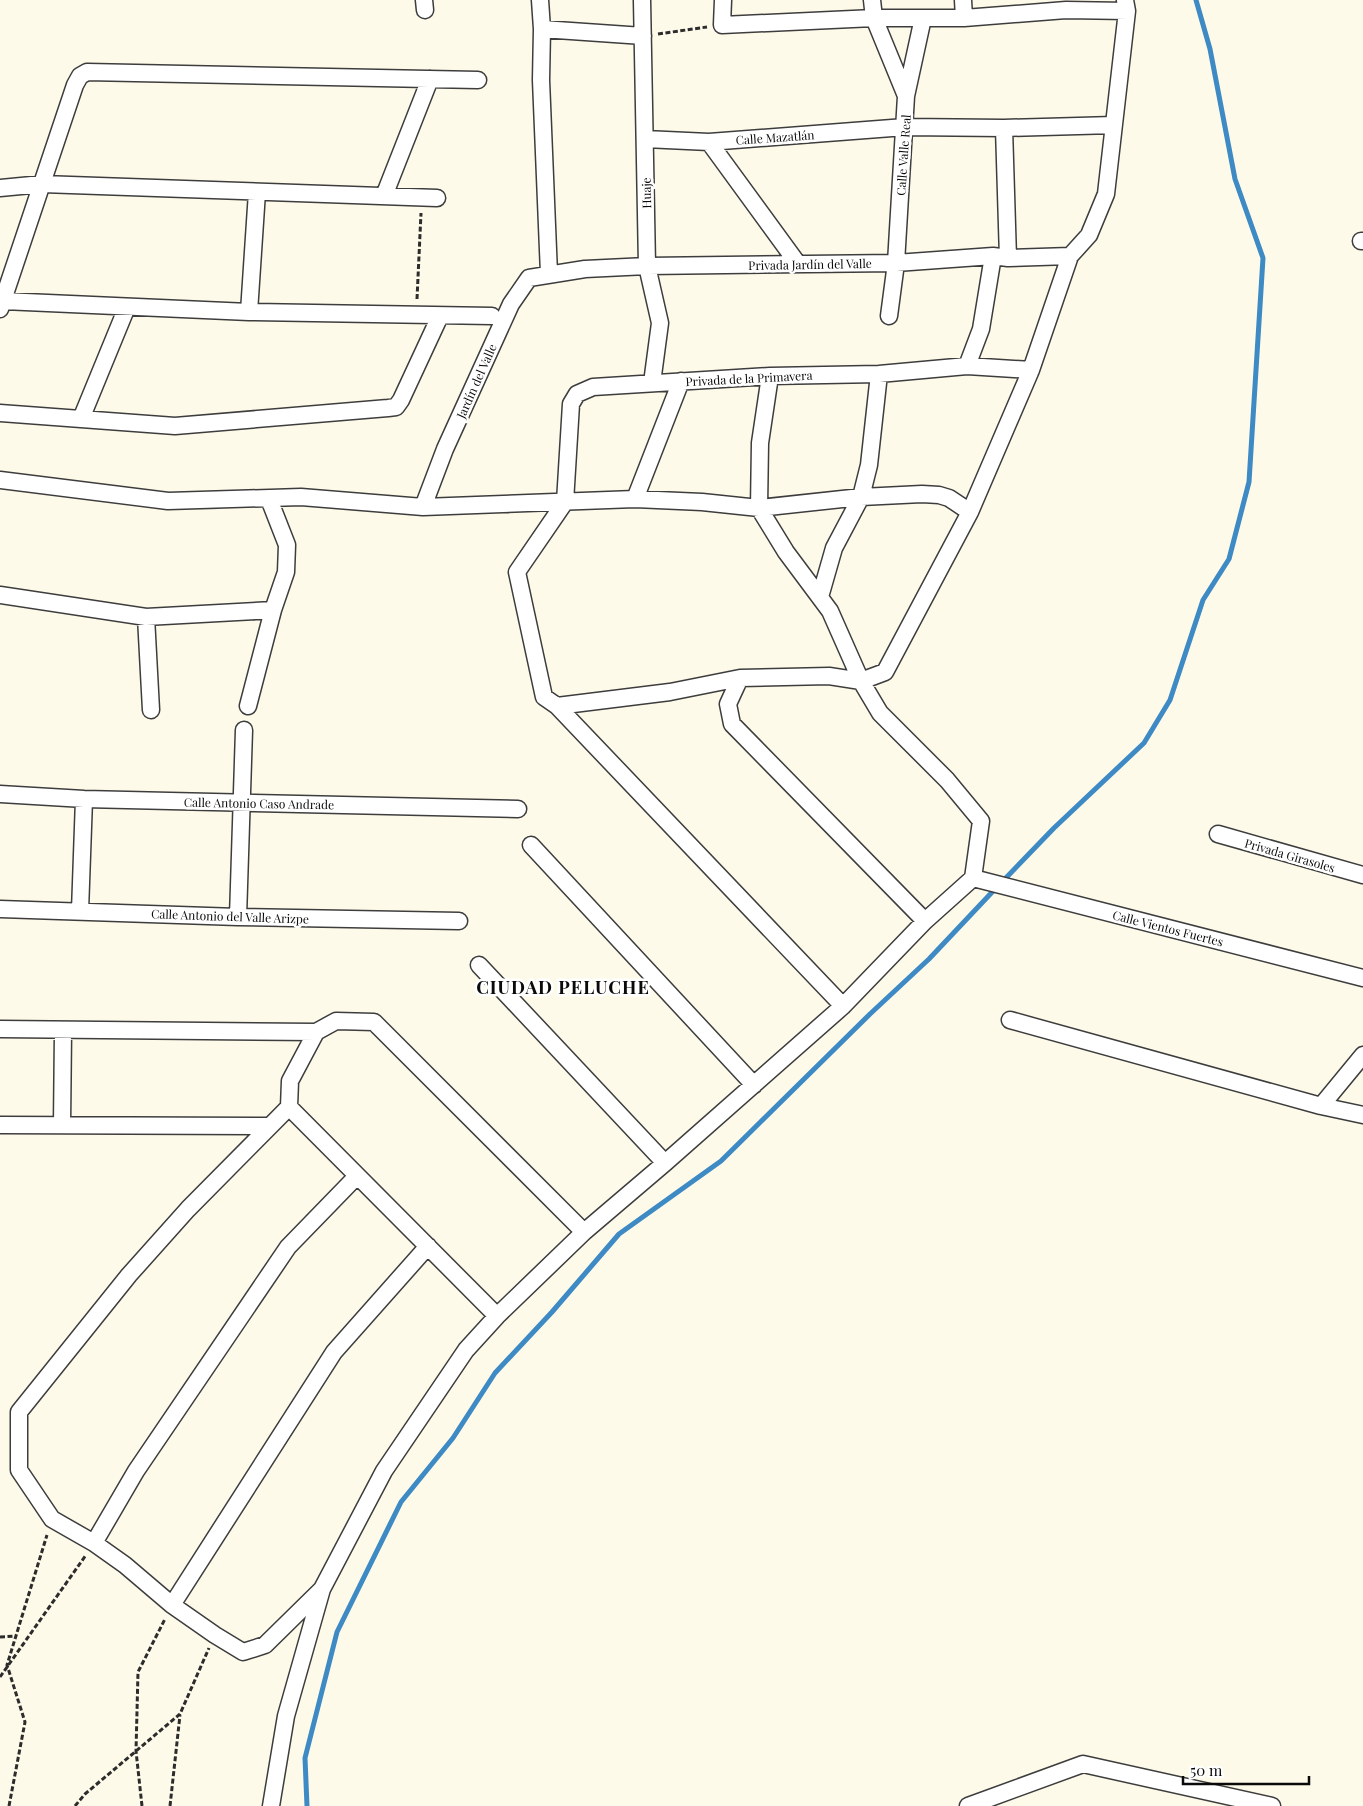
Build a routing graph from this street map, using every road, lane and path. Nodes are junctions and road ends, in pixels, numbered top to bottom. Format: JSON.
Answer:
{"nodes":[{"id":1,"x":540,"y":0,"type":"edge"},
{"id":2,"x":642,"y":0,"type":"edge"},
{"id":3,"x":723,"y":0,"type":"edge"},
{"id":4,"x":872,"y":0,"type":"edge"},
{"id":5,"x":962,"y":0,"type":"edge"},
{"id":6,"x":1066,"y":5,"type":"edge"},
{"id":7,"x":1126,"y":6,"type":"edge"},
{"id":8,"x":874,"y":18,"type":"junction"},
{"id":9,"x":923,"y":18,"type":"junction"},
{"id":10,"x":964,"y":18,"type":"junction"},
{"id":11,"x":722,"y":25,"type":"junction"},
{"id":12,"x":542,"y":29,"type":"junction"},
{"id":13,"x":643,"y":36,"type":"junction"},
{"id":14,"x":430,"y":79,"type":"junction"},
{"id":15,"x":478,"y":80,"type":"dead end"},
{"id":16,"x":906,"y":96,"type":"junction"},
{"id":17,"x":1114,"y":125,"type":"junction"},
{"id":18,"x":905,"y":127,"type":"junction"},
{"id":19,"x":1004,"y":128,"type":"junction"},
{"id":20,"x":645,"y":139,"type":"junction"},
{"id":21,"x":710,"y":142,"type":"junction"},
{"id":22,"x":42,"y":184,"type":"junction"},
{"id":23,"x":0,"y":188,"type":"edge"},
{"id":24,"x":257,"y":192,"type":"junction"},
{"id":25,"x":384,"y":196,"type":"junction"},
{"id":26,"x":430,"y":198,"type":"joint"},
{"id":27,"x":1070,"y":256,"type":"junction"},
{"id":28,"x":1001,"y":257,"type":"junction"},
{"id":29,"x":896,"y":263,"type":"junction"},
{"id":30,"x":798,"y":264,"type":"junction"},
{"id":31,"x":647,"y":266,"type":"junction"},
{"id":32,"x":550,"y":274,"type":"junction"},
{"id":33,"x":1,"y":305,"type":"edge"},
{"id":34,"x":127,"y":306,"type":"junction"},
{"id":35,"x":249,"y":312,"type":"junction"},
{"id":36,"x":416,"y":315,"type":"junction"},
{"id":37,"x":440,"y":316,"type":"junction"},
{"id":38,"x":492,"y":316,"type":"dead end"},
{"id":39,"x":889,"y":316,"type":"dead end"},
{"id":40,"x":967,"y":366,"type":"junction"},
{"id":41,"x":1031,"y":370,"type":"junction"},
{"id":42,"x":879,"y":374,"type":"junction"},
{"id":43,"x":770,"y":376,"type":"junction"},
{"id":44,"x":681,"y":381,"type":"junction"},
{"id":45,"x":652,"y":384,"type":"junction"},
{"id":46,"x":0,"y":413,"type":"edge"},
{"id":47,"x":81,"y":419,"type":"junction"},
{"id":48,"x":0,"y":480,"type":"edge"},
{"id":49,"x":861,"y":496,"type":"junction"},
{"id":50,"x":269,"y":498,"type":"junction"},
{"id":51,"x":635,"y":499,"type":"junction"},
{"id":52,"x":565,"y":502,"type":"junction"},
{"id":53,"x":423,"y":507,"type":"junction"},
{"id":54,"x":759,"y":508,"type":"junction"},
{"id":55,"x":970,"y":512,"type":"junction"},
{"id":56,"x":0,"y":595,"type":"edge"},
{"id":57,"x":820,"y":597,"type":"junction"},
{"id":58,"x":273,"y":610,"type":"junction"},
{"id":59,"x":146,"y":617,"type":"junction"},
{"id":60,"x":740,"y":678,"type":"junction"},
{"id":61,"x":861,"y":681,"type":"junction"},
{"id":62,"x":248,"y":706,"type":"dead end"},
{"id":63,"x":557,"y":706,"type":"junction"},
{"id":64,"x":151,"y":710,"type":"dead end"},
{"id":65,"x":244,"y":730,"type":"dead end"},
{"id":66,"x":0,"y":794,"type":"edge"},
{"id":67,"x":84,"y":800,"type":"junction"},
{"id":68,"x":241,"y":803,"type":"junction"},
{"id":69,"x":518,"y":810,"type":"dead end"},
{"id":70,"x":1218,"y":834,"type":"dead end"},
{"id":71,"x":531,"y":845,"type":"dead end"},
{"id":72,"x":1363,"y":875,"type":"edge"},
{"id":73,"x":980,"y":880,"type":"junction"},
{"id":74,"x":0,"y":909,"type":"edge"},
{"id":75,"x":80,"y":912,"type":"junction"},
{"id":76,"x":238,"y":917,"type":"junction"},
{"id":77,"x":460,"y":921,"type":"dead end"},
{"id":78,"x":925,"y":921,"type":"junction"},
{"id":79,"x":479,"y":965,"type":"dead end"},
{"id":80,"x":1363,"y":978,"type":"edge"},
{"id":81,"x":843,"y":1006,"type":"junction"},
{"id":82,"x":1010,"y":1020,"type":"dead end"},
{"id":83,"x":0,"y":1029,"type":"edge"},
{"id":84,"x":63,"y":1030,"type":"junction"},
{"id":85,"x":316,"y":1032,"type":"junction"},
{"id":86,"x":1363,"y":1055,"type":"edge"},
{"id":87,"x":754,"y":1085,"type":"junction"},
{"id":88,"x":1321,"y":1106,"type":"junction"},
{"id":89,"x":289,"y":1107,"type":"junction"},
{"id":90,"x":1363,"y":1115,"type":"edge"},
{"id":91,"x":62,"y":1125,"type":"junction"},
{"id":92,"x":0,"y":1126,"type":"edge"},
{"id":93,"x":270,"y":1126,"type":"junction"},
{"id":94,"x":666,"y":1163,"type":"junction"},
{"id":95,"x":356,"y":1176,"type":"junction"},
{"id":96,"x":584,"y":1232,"type":"junction"},
{"id":97,"x":428,"y":1246,"type":"junction"},
{"id":98,"x":496,"y":1316,"type":"junction"},
{"id":99,"x":52,"y":1520,"type":"junction"},
{"id":100,"x":94,"y":1543,"type":"junction"},
{"id":101,"x":322,"y":1589,"type":"junction"},
{"id":102,"x":172,"y":1605,"type":"junction"},
{"id":103,"x":215,"y":1635,"type":"junction"},
{"id":104,"x":16,"y":1636,"type":"junction"},
{"id":105,"x":0,"y":1637,"type":"edge"},
{"id":106,"x":7,"y":1665,"type":"junction"},
{"id":107,"x":0,"y":1677,"type":"edge"},
{"id":108,"x":180,"y":1714,"type":"junction"},
{"id":109,"x":136,"y":1751,"type":"junction"},
{"id":110,"x":9,"y":1806,"type":"edge"},
{"id":111,"x":75,"y":1806,"type":"edge"},
{"id":112,"x":142,"y":1806,"type":"edge"},
{"id":113,"x":170,"y":1806,"type":"edge"},
{"id":114,"x":271,"y":1806,"type":"edge"},
{"id":115,"x":968,"y":1806,"type":"edge"},
{"id":116,"x":1272,"y":1806,"type":"edge"}],
"edges":[{"from":1,"to":12,"type":"street"},
{"from":2,"to":13,"type":"street","name":"Huaje"},
{"from":3,"to":11,"type":"street"},
{"from":4,"to":8,"type":"street","name":"Calle Valle Real"},
{"from":5,"to":10,"type":"street"},
{"from":6,"to":7,"type":"street"},
{"from":6,"to":10,"type":"street"},
{"from":7,"to":17,"type":"street"},
{"from":8,"to":9,"type":"street"},
{"from":8,"to":11,"type":"street"},
{"from":8,"to":16,"type":"street","name":"Calle Valle Real"},
{"from":9,"to":10,"type":"street"},
{"from":9,"to":16,"type":"street"},
{"from":11,"to":13,"type":"path"},
{"from":12,"to":13,"type":"street"},
{"from":12,"to":32,"type":"street"},
{"from":13,"to":20,"type":"street","name":"Huaje"},
{"from":14,"to":15,"type":"street"},
{"from":14,"to":22,"type":"street"},
{"from":14,"to":25,"type":"street"},
{"from":16,"to":18,"type":"street","name":"Calle Valle Real"},
{"from":17,"to":19,"type":"street","name":"Calle Mazatlán"},
{"from":17,"to":27,"type":"street"},
{"from":18,"to":19,"type":"street","name":"Calle Mazatlán"},
{"from":18,"to":21,"type":"street","name":"Calle Mazatlán"},
{"from":18,"to":29,"type":"street","name":"Calle Valle Real"},
{"from":19,"to":28,"type":"street"},
{"from":20,"to":21,"type":"street","name":"Calle Mazatlán"},
{"from":20,"to":31,"type":"street","name":"Huaje"},
{"from":21,"to":30,"type":"street"},
{"from":22,"to":23,"type":"street"},
{"from":22,"to":24,"type":"street"},
{"from":22,"to":33,"type":"street"},
{"from":24,"to":25,"type":"street"},
{"from":24,"to":35,"type":"street"},
{"from":25,"to":26,"type":"street"},
{"from":26,"to":36,"type":"path"},
{"from":27,"to":28,"type":"street","name":"Privada Jardín del Valle"},
{"from":27,"to":41,"type":"street"},
{"from":28,"to":29,"type":"street","name":"Privada Jardín del Valle"},
{"from":28,"to":40,"type":"street"},
{"from":29,"to":30,"type":"street","name":"Privada Jardín del Valle"},
{"from":29,"to":39,"type":"street","name":"Calle Valle Real"},
{"from":30,"to":31,"type":"street","name":"Privada Jardín del Valle"},
{"from":31,"to":32,"type":"street","name":"Privada Jardín del Valle"},
{"from":31,"to":45,"type":"street","name":"Huaje"},
{"from":32,"to":53,"type":"street","name":"Jardín del Valle"},
{"from":33,"to":34,"type":"street"},
{"from":34,"to":35,"type":"street"},
{"from":34,"to":47,"type":"street"},
{"from":35,"to":36,"type":"street"},
{"from":36,"to":37,"type":"street"},
{"from":37,"to":38,"type":"street"},
{"from":37,"to":47,"type":"street"},
{"from":40,"to":41,"type":"street","name":"Privada de la Primavera"},
{"from":40,"to":42,"type":"street","name":"Privada de la Primavera"},
{"from":41,"to":55,"type":"street"},
{"from":42,"to":43,"type":"street","name":"Privada de la Primavera"},
{"from":42,"to":49,"type":"street"},
{"from":43,"to":44,"type":"street","name":"Privada de la Primavera"},
{"from":43,"to":54,"type":"street"},
{"from":44,"to":45,"type":"street","name":"Privada de la Primavera"},
{"from":44,"to":51,"type":"street"},
{"from":45,"to":52,"type":"street","name":"Privada de la Primavera"},
{"from":46,"to":47,"type":"street"},
{"from":48,"to":50,"type":"street"},
{"from":49,"to":54,"type":"street"},
{"from":49,"to":55,"type":"street"},
{"from":49,"to":57,"type":"street"},
{"from":50,"to":53,"type":"street"},
{"from":50,"to":58,"type":"street"},
{"from":51,"to":52,"type":"street"},
{"from":51,"to":54,"type":"street"},
{"from":52,"to":53,"type":"street"},
{"from":52,"to":63,"type":"street"},
{"from":54,"to":57,"type":"street"},
{"from":55,"to":61,"type":"street"},
{"from":56,"to":59,"type":"street"},
{"from":57,"to":61,"type":"street"},
{"from":58,"to":59,"type":"street"},
{"from":58,"to":62,"type":"street"},
{"from":59,"to":64,"type":"street"},
{"from":60,"to":61,"type":"street"},
{"from":60,"to":63,"type":"street"},
{"from":60,"to":78,"type":"street"},
{"from":61,"to":73,"type":"street"},
{"from":63,"to":81,"type":"street"},
{"from":65,"to":68,"type":"street"},
{"from":66,"to":67,"type":"street","name":"Calle Antonio Caso Andrade"},
{"from":67,"to":68,"type":"street","name":"Calle Antonio Caso Andrade"},
{"from":67,"to":75,"type":"street"},
{"from":68,"to":69,"type":"street","name":"Calle Antonio Caso Andrade"},
{"from":68,"to":76,"type":"street"},
{"from":70,"to":72,"type":"street","name":"Privada Girasoles"},
{"from":71,"to":87,"type":"street"},
{"from":73,"to":78,"type":"street"},
{"from":73,"to":80,"type":"street","name":"Calle Vientos Fuertes"},
{"from":74,"to":75,"type":"street","name":"Calle Antonio del Valle Arizpe"},
{"from":75,"to":76,"type":"street","name":"Calle Antonio del Valle Arizpe"},
{"from":76,"to":77,"type":"street","name":"Calle Antonio del Valle Arizpe"},
{"from":78,"to":81,"type":"street"},
{"from":79,"to":94,"type":"street"},
{"from":81,"to":87,"type":"street"},
{"from":82,"to":88,"type":"street"},
{"from":83,"to":84,"type":"street"},
{"from":84,"to":85,"type":"street"},
{"from":84,"to":91,"type":"street"},
{"from":85,"to":89,"type":"street"},
{"from":85,"to":96,"type":"street"},
{"from":86,"to":88,"type":"street"},
{"from":87,"to":94,"type":"street"},
{"from":88,"to":90,"type":"street"},
{"from":89,"to":93,"type":"street"},
{"from":89,"to":95,"type":"street"},
{"from":91,"to":92,"type":"street"},
{"from":91,"to":93,"type":"street"},
{"from":93,"to":99,"type":"street"},
{"from":94,"to":96,"type":"street"},
{"from":95,"to":97,"type":"street"},
{"from":95,"to":100,"type":"street"},
{"from":96,"to":98,"type":"street"},
{"from":97,"to":98,"type":"street"},
{"from":97,"to":102,"type":"street"},
{"from":98,"to":101,"type":"street"},
{"from":99,"to":100,"type":"street"},
{"from":99,"to":104,"type":"path"},
{"from":100,"to":102,"type":"street"},
{"from":100,"to":106,"type":"path"},
{"from":101,"to":103,"type":"street"},
{"from":101,"to":114,"type":"street"},
{"from":102,"to":103,"type":"street"},
{"from":102,"to":109,"type":"path"},
{"from":103,"to":108,"type":"path"},
{"from":104,"to":105,"type":"path"},
{"from":104,"to":106,"type":"path"},
{"from":106,"to":107,"type":"path"},
{"from":106,"to":110,"type":"path"},
{"from":108,"to":109,"type":"path"},
{"from":108,"to":113,"type":"path"},
{"from":109,"to":111,"type":"path"},
{"from":109,"to":112,"type":"path"},
{"from":115,"to":116,"type":"street"}]}
